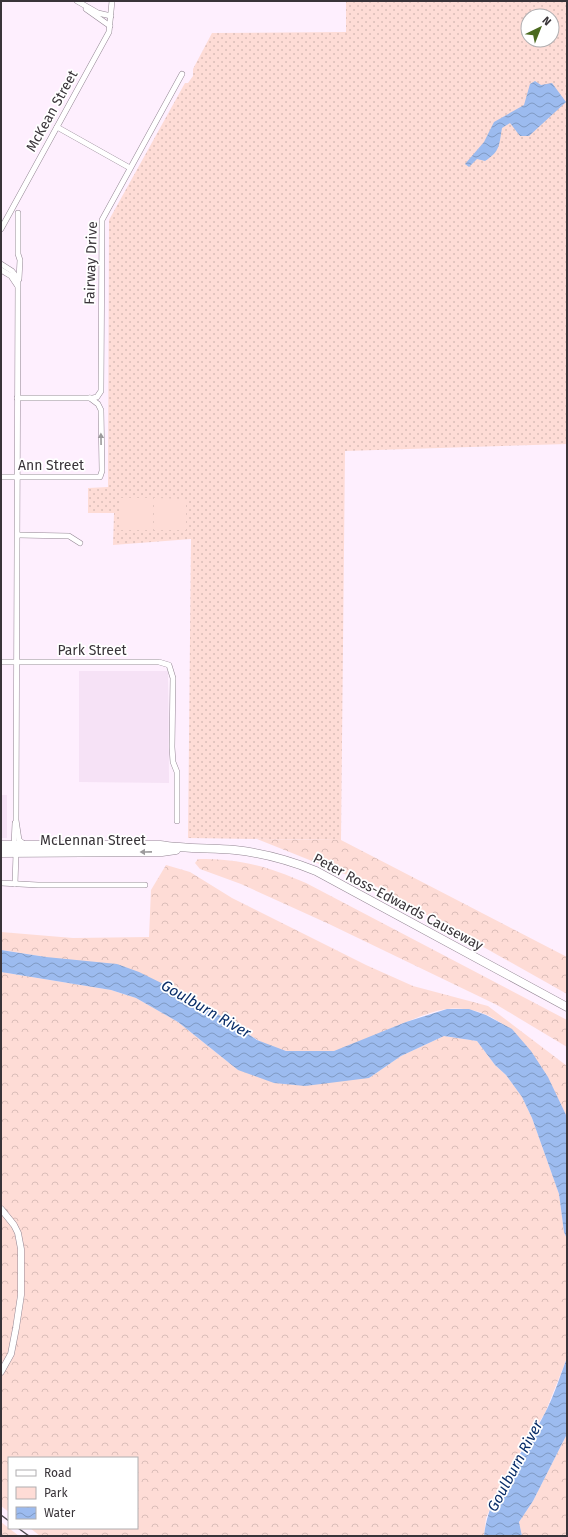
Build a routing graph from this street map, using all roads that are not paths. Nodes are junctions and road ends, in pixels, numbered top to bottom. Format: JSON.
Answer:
{"nodes":[{"id":1,"x":112,"y":1,"type":"edge"},
{"id":2,"x":79,"y":2,"type":"edge"},
{"id":3,"x":111,"y":16,"type":"junction"},
{"id":4,"x":110,"y":26,"type":"junction"},
{"id":5,"x":182,"y":74,"type":"dead end"},
{"id":6,"x":56,"y":128,"type":"junction"},
{"id":7,"x":130,"y":168,"type":"junction"},
{"id":8,"x":18,"y":213,"type":"dead end"},
{"id":9,"x":1,"y":229,"type":"edge"},
{"id":10,"x":1,"y":264,"type":"edge"},
{"id":11,"x":1,"y":270,"type":"edge"},
{"id":12,"x":18,"y":288,"type":"junction"},
{"id":13,"x":17,"y":398,"type":"junction"},
{"id":14,"x":93,"y":398,"type":"junction"},
{"id":15,"x":1,"y":477,"type":"edge"},
{"id":16,"x":17,"y":478,"type":"junction"},
{"id":17,"x":18,"y":535,"type":"junction"},
{"id":18,"x":80,"y":544,"type":"dead end"},
{"id":19,"x":1,"y":662,"type":"edge"},
{"id":20,"x":17,"y":662,"type":"junction"},
{"id":21,"x":16,"y":820,"type":"junction"},
{"id":22,"x":177,"y":821,"type":"dead end"},
{"id":23,"x":1,"y":845,"type":"edge"},
{"id":24,"x":27,"y":845,"type":"junction"},
{"id":25,"x":15,"y":849,"type":"junction"},
{"id":26,"x":184,"y":849,"type":"junction"},
{"id":27,"x":207,"y":849,"type":"joint"},
{"id":28,"x":1,"y":853,"type":"edge"},
{"id":29,"x":1,"y":883,"type":"edge"},
{"id":30,"x":15,"y":884,"type":"junction"},
{"id":31,"x":145,"y":885,"type":"dead end"},
{"id":32,"x":567,"y":1007,"type":"edge"},
{"id":33,"x":1,"y":1210,"type":"edge"},
{"id":34,"x":1,"y":1372,"type":"edge"}],
"edges":[{"from":1,"to":3,"type":"street","name":"McKean Street"},
{"from":2,"to":3,"type":"street"},
{"from":2,"to":4,"type":"street"},
{"from":3,"to":4,"type":"street","name":"McKean Street"},
{"from":4,"to":6,"type":"street","name":"McKean Street"},
{"from":5,"to":7,"type":"street","name":"Fairway Drive"},
{"from":6,"to":7,"type":"street"},
{"from":6,"to":9,"type":"street","name":"McKean Street"},
{"from":7,"to":14,"type":"street","name":"Fairway Drive"},
{"from":8,"to":12,"type":"street"},
{"from":10,"to":12,"type":"street"},
{"from":11,"to":12,"type":"street"},
{"from":12,"to":13,"type":"street"},
{"from":13,"to":14,"type":"street"},
{"from":13,"to":16,"type":"street"},
{"from":16,"to":14,"type":"street","name":"Ann Street","one_way":true},
{"from":15,"to":16,"type":"street","name":"Ann Street"},
{"from":16,"to":17,"type":"street"},
{"from":17,"to":18,"type":"street"},
{"from":17,"to":20,"type":"street"},
{"from":19,"to":20,"type":"street","name":"Park Street"},
{"from":20,"to":21,"type":"street"},
{"from":20,"to":22,"type":"street","name":"Park Street"},
{"from":21,"to":24,"type":"street"},
{"from":21,"to":25,"type":"street"},
{"from":23,"to":25,"type":"highway","name":"McLennan Street"},
{"from":24,"to":25,"type":"highway","name":"McLennan Street"},
{"from":24,"to":26,"type":"highway","name":"McLennan Street"},
{"from":26,"to":25,"type":"highway","name":"McLennan Street","one_way":true},
{"from":25,"to":28,"type":"highway","name":"McLennan Street"},
{"from":25,"to":30,"type":"street"},
{"from":26,"to":27,"type":"highway","name":"McLennan Street"},
{"from":27,"to":32,"type":"highway","name":"Peter Ross-Edwards Causeway"},
{"from":29,"to":30,"type":"street"},
{"from":30,"to":31,"type":"street"},
{"from":33,"to":34,"type":"street"}]}
